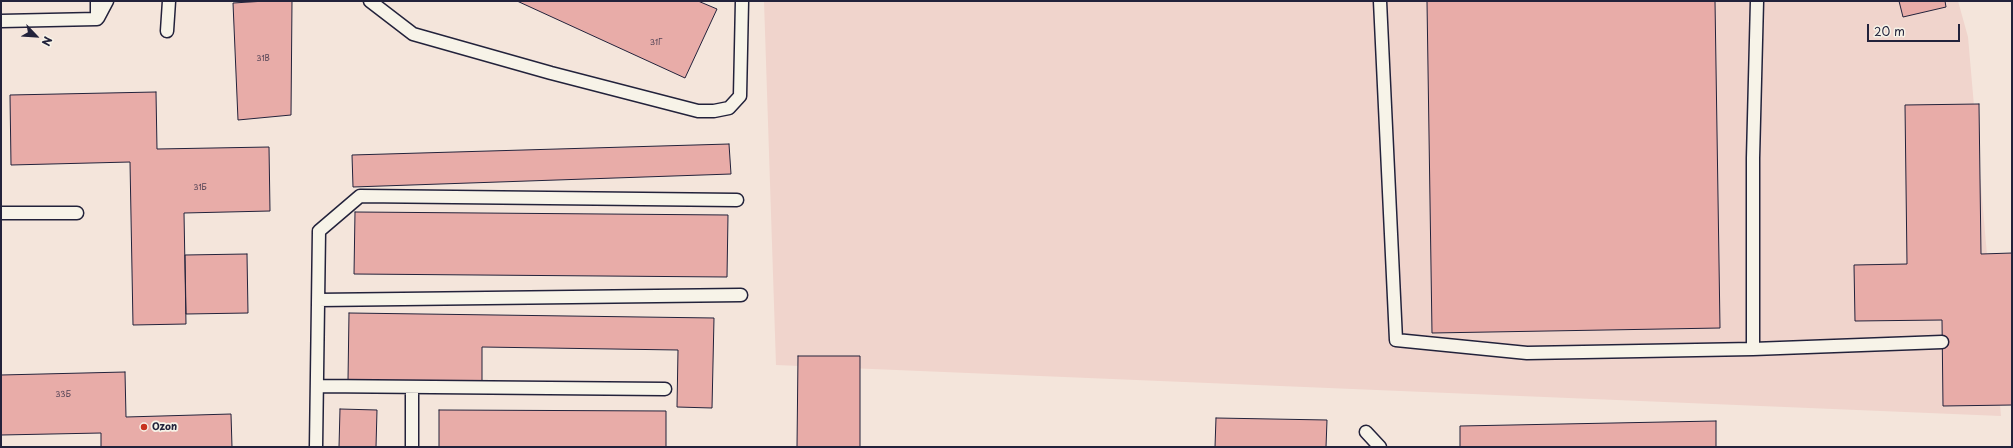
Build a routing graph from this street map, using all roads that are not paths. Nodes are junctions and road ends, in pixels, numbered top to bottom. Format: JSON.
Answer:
{"nodes":[{"id":1,"x":97,"y":1,"type":"edge"},
{"id":2,"x":106,"y":1,"type":"edge"},
{"id":3,"x":169,"y":1,"type":"edge"},
{"id":4,"x":370,"y":1,"type":"edge"},
{"id":5,"x":742,"y":1,"type":"edge"},
{"id":6,"x":1380,"y":1,"type":"edge"},
{"id":7,"x":1757,"y":1,"type":"edge"},
{"id":8,"x":97,"y":19,"type":"junction"},
{"id":9,"x":1,"y":21,"type":"edge"},
{"id":10,"x":167,"y":31,"type":"dead end"},
{"id":11,"x":737,"y":200,"type":"dead end"},
{"id":12,"x":1,"y":213,"type":"edge"},
{"id":13,"x":77,"y":213,"type":"dead end"},
{"id":14,"x":741,"y":295,"type":"dead end"},
{"id":15,"x":318,"y":300,"type":"junction"},
{"id":16,"x":1942,"y":342,"type":"dead end"},
{"id":17,"x":1753,"y":349,"type":"junction"},
{"id":18,"x":317,"y":386,"type":"junction"},
{"id":19,"x":412,"y":387,"type":"junction"},
{"id":20,"x":665,"y":389,"type":"dead end"},
{"id":21,"x":1366,"y":432,"type":"dead end"},
{"id":22,"x":316,"y":447,"type":"edge"},
{"id":23,"x":412,"y":447,"type":"edge"},
{"id":24,"x":1380,"y":447,"type":"edge"}],
"edges":[{"from":1,"to":8,"type":"lane"},
{"from":2,"to":8,"type":"lane"},
{"from":3,"to":10,"type":"lane"},
{"from":4,"to":5,"type":"lane"},
{"from":6,"to":17,"type":"lane"},
{"from":7,"to":17,"type":"lane"},
{"from":8,"to":9,"type":"lane"},
{"from":11,"to":15,"type":"lane"},
{"from":12,"to":13,"type":"lane"},
{"from":14,"to":15,"type":"lane"},
{"from":15,"to":18,"type":"lane"},
{"from":16,"to":17,"type":"lane"},
{"from":18,"to":19,"type":"lane"},
{"from":18,"to":22,"type":"lane"},
{"from":19,"to":20,"type":"lane"},
{"from":19,"to":23,"type":"lane"},
{"from":21,"to":24,"type":"lane"}]}
